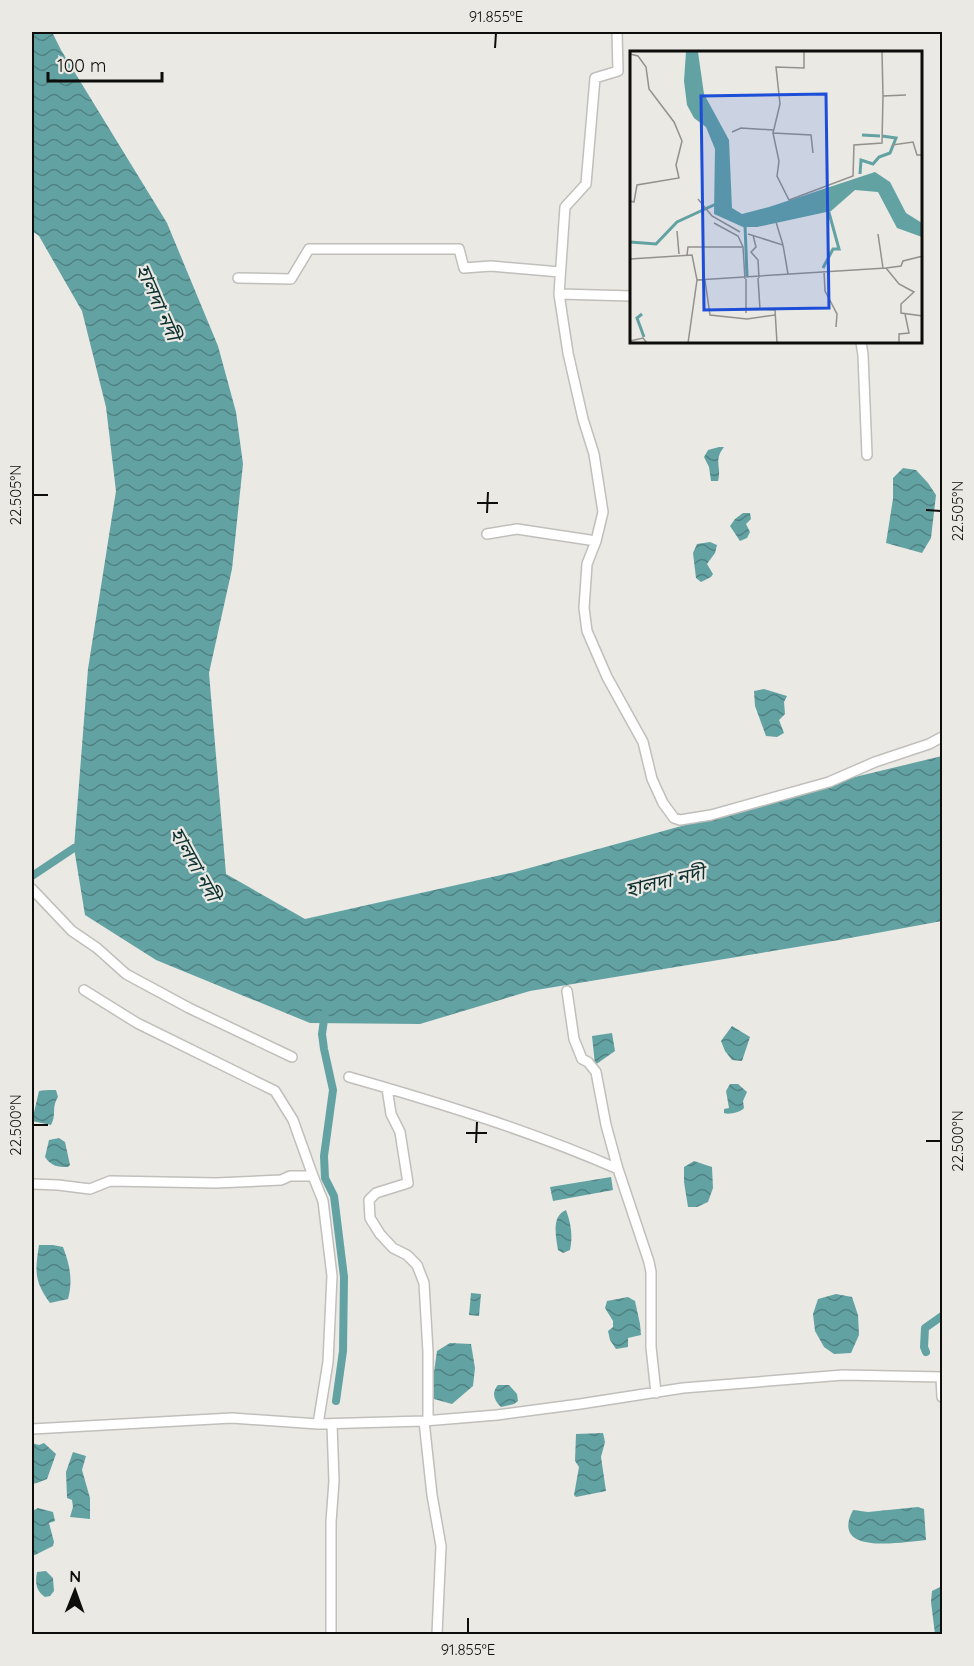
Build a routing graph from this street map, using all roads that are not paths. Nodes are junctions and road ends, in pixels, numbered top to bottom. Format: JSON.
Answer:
{"nodes":[{"id":1,"x":617,"y":32,"type":"edge"},
{"id":2,"x":561,"y":272,"type":"junction"},
{"id":3,"x":238,"y":278,"type":"dead end"},
{"id":4,"x":559,"y":294,"type":"junction"},
{"id":5,"x":630,"y":296,"type":"edge"},
{"id":6,"x":861,"y":344,"type":"edge"},
{"id":7,"x":867,"y":455,"type":"dead end"},
{"id":8,"x":487,"y":534,"type":"dead end"},
{"id":9,"x":596,"y":541,"type":"junction"},
{"id":10,"x":942,"y":737,"type":"edge"},
{"id":11,"x":32,"y":889,"type":"edge"},
{"id":12,"x":84,"y":990,"type":"dead end"},
{"id":13,"x":567,"y":991,"type":"dead end"},
{"id":14,"x":292,"y":1057,"type":"dead end"},
{"id":15,"x":349,"y":1077,"type":"dead end"},
{"id":16,"x":387,"y":1088,"type":"junction"},
{"id":17,"x":618,"y":1169,"type":"junction"},
{"id":18,"x":313,"y":1176,"type":"junction"},
{"id":19,"x":32,"y":1184,"type":"edge"},
{"id":20,"x":942,"y":1377,"type":"edge"},
{"id":21,"x":656,"y":1393,"type":"junction"},
{"id":22,"x":942,"y":1397,"type":"edge"},
{"id":23,"x":425,"y":1421,"type":"junction"},
{"id":24,"x":318,"y":1424,"type":"junction"},
{"id":25,"x":332,"y":1424,"type":"junction"},
{"id":26,"x":32,"y":1430,"type":"edge"},
{"id":27,"x":331,"y":1635,"type":"edge"},
{"id":28,"x":437,"y":1635,"type":"edge"}],
"edges":[{"from":1,"to":2,"type":"street"},
{"from":2,"to":3,"type":"street"},
{"from":2,"to":4,"type":"street"},
{"from":4,"to":5,"type":"street"},
{"from":4,"to":9,"type":"street"},
{"from":6,"to":7,"type":"street"},
{"from":8,"to":9,"type":"street"},
{"from":9,"to":10,"type":"street"},
{"from":11,"to":14,"type":"street"},
{"from":12,"to":18,"type":"street"},
{"from":13,"to":17,"type":"street"},
{"from":15,"to":16,"type":"street"},
{"from":16,"to":17,"type":"street"},
{"from":16,"to":23,"type":"street"},
{"from":17,"to":21,"type":"street"},
{"from":18,"to":19,"type":"street"},
{"from":18,"to":24,"type":"street"},
{"from":20,"to":21,"type":"street"},
{"from":20,"to":22,"type":"street"},
{"from":21,"to":23,"type":"street"},
{"from":23,"to":25,"type":"street"},
{"from":23,"to":28,"type":"street"},
{"from":24,"to":25,"type":"street"},
{"from":24,"to":26,"type":"street"},
{"from":25,"to":27,"type":"street"}]}
